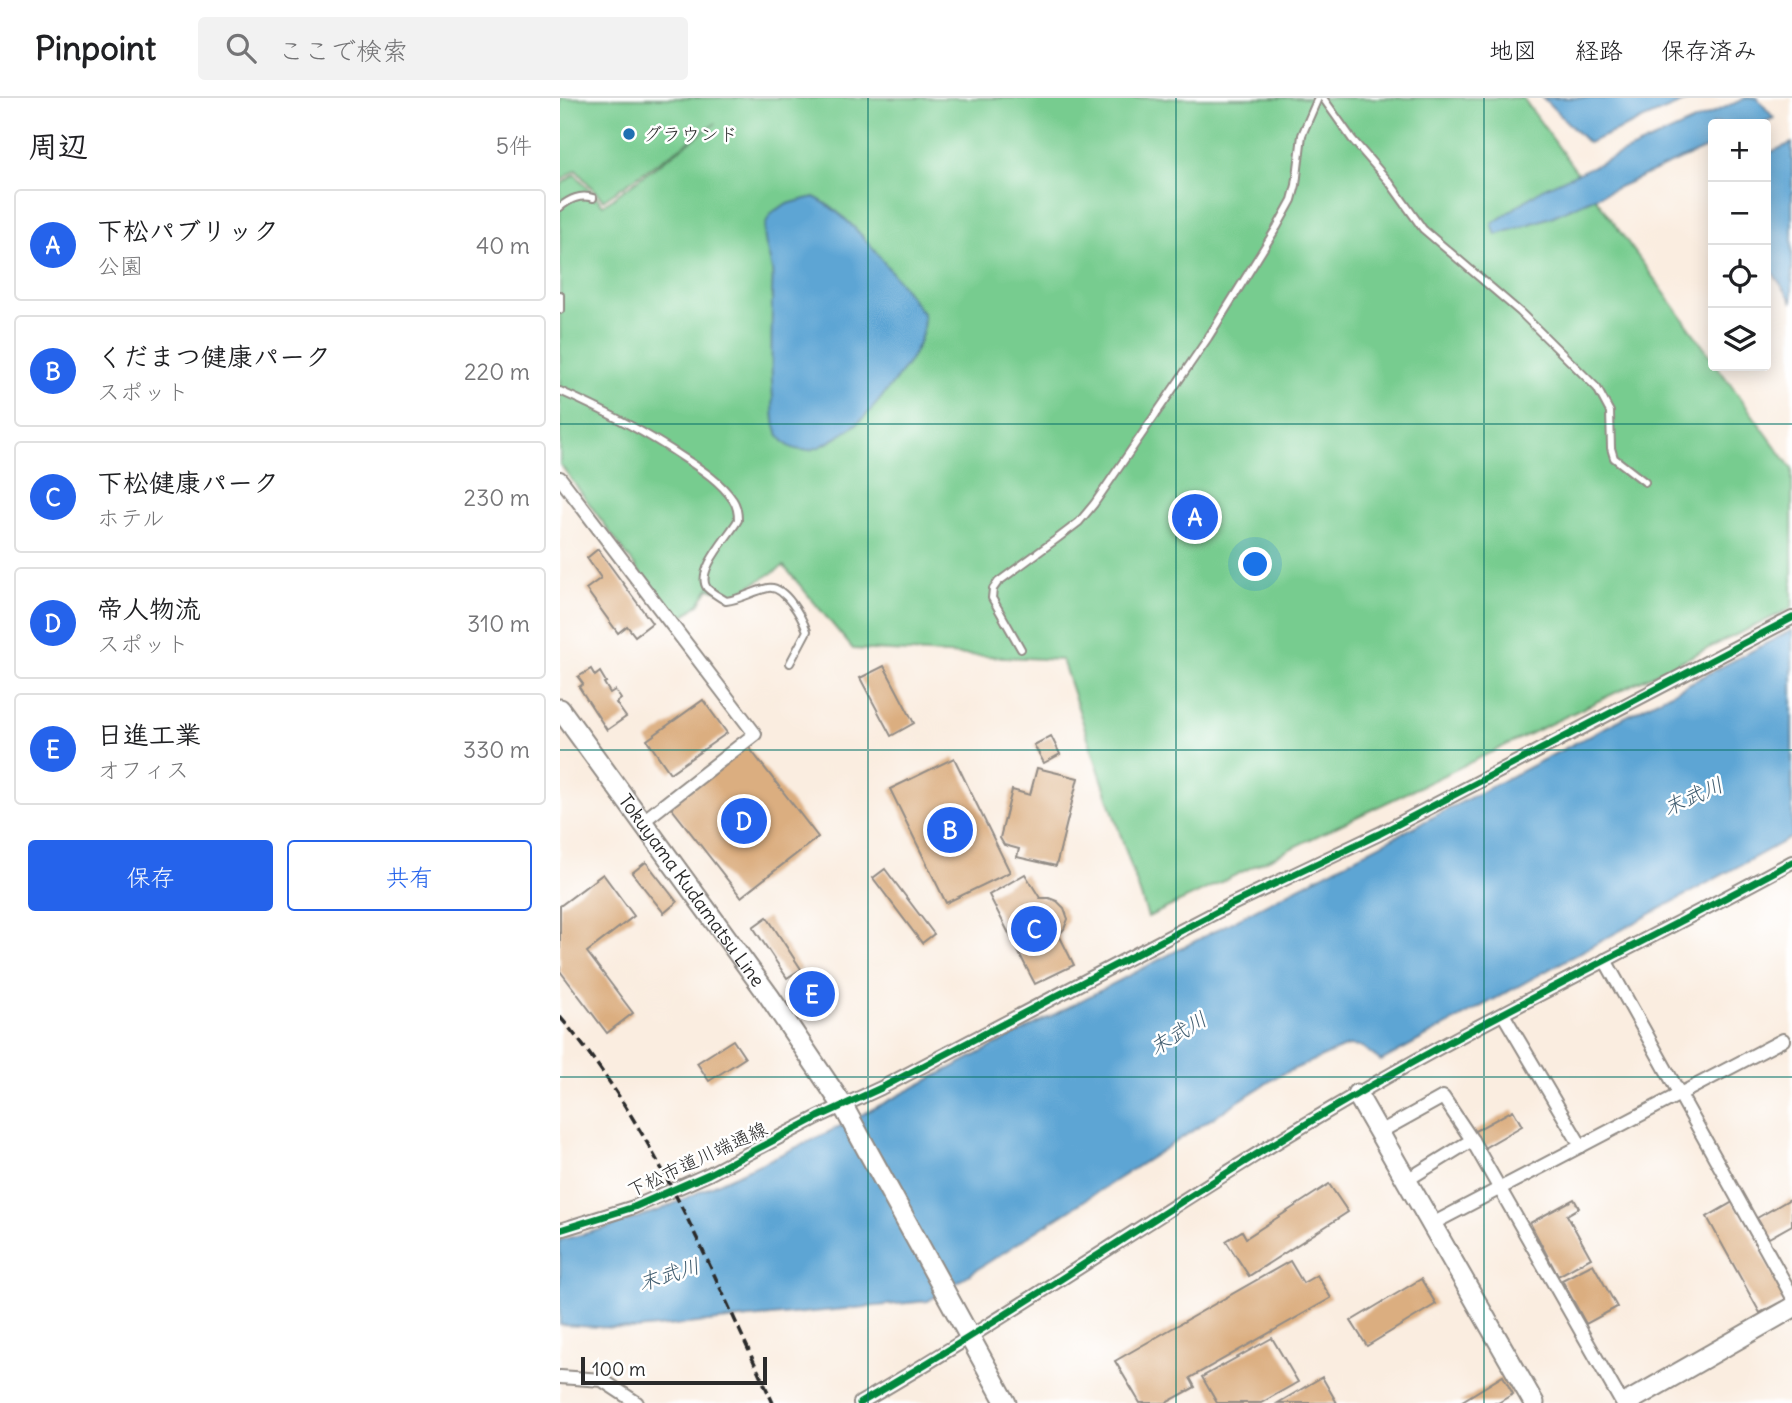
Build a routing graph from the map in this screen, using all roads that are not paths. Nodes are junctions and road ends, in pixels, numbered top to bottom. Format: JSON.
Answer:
{"nodes":[{"id":1,"x":1321,"y":98,"type":"edge"},
{"id":2,"x":593,"y":198,"type":"dead end"},
{"id":3,"x":560,"y":207,"type":"edge"},
{"id":4,"x":560,"y":295,"type":"edge"},
{"id":5,"x":560,"y":310,"type":"edge"},
{"id":6,"x":560,"y":391,"type":"edge"},
{"id":7,"x":560,"y":478,"type":"edge"},
{"id":8,"x":1645,"y":482,"type":"dead end"},
{"id":9,"x":1792,"y":618,"type":"edge"},
{"id":10,"x":1021,"y":649,"type":"dead end"},
{"id":11,"x":790,"y":663,"type":"dead end"},
{"id":12,"x":560,"y":709,"type":"edge"},
{"id":13,"x":642,"y":822,"type":"junction"},
{"id":14,"x":1792,"y":862,"type":"edge"},
{"id":15,"x":1605,"y":960,"type":"junction"},
{"id":16,"x":1503,"y":1014,"type":"junction"},
{"id":17,"x":1783,"y":1040,"type":"dead end"},
{"id":18,"x":1357,"y":1094,"type":"junction"},
{"id":19,"x":1680,"y":1094,"type":"junction"},
{"id":20,"x":846,"y":1112,"type":"junction"},
{"id":21,"x":1380,"y":1132,"type":"junction"},
{"id":22,"x":1472,"y":1140,"type":"junction"},
{"id":23,"x":1581,"y":1146,"type":"junction"},
{"id":24,"x":1407,"y":1180,"type":"junction"},
{"id":25,"x":1499,"y":1189,"type":"junction"},
{"id":26,"x":1432,"y":1224,"type":"junction"},
{"id":27,"x":560,"y":1230,"type":"edge"},
{"id":28,"x":1792,"y":1296,"type":"edge"},
{"id":29,"x":1792,"y":1308,"type":"edge"},
{"id":30,"x":970,"y":1339,"type":"junction"},
{"id":31,"x":560,"y":1377,"type":"edge"},
{"id":32,"x":637,"y":1403,"type":"edge"},
{"id":33,"x":860,"y":1403,"type":"edge"},
{"id":34,"x":1006,"y":1403,"type":"edge"},
{"id":35,"x":1534,"y":1403,"type":"edge"},
{"id":36,"x":1624,"y":1403,"type":"edge"}],
"edges":[{"from":1,"to":8,"type":"lane"},
{"from":1,"to":10,"type":"lane"},
{"from":2,"to":3,"type":"lane"},
{"from":4,"to":5,"type":"lane"},
{"from":6,"to":11,"type":"lane"},
{"from":7,"to":13,"type":"street"},
{"from":9,"to":20,"type":"street","name":"下松市道川端通線"},
{"from":12,"to":13,"type":"main road","name":"Tokuyama Kudamatsu Line"},
{"from":13,"to":20,"type":"main road","name":"Tokuyama Kudamatsu Line"},
{"from":14,"to":15,"type":"street"},
{"from":15,"to":16,"type":"street"},
{"from":15,"to":19,"type":"street"},
{"from":16,"to":18,"type":"street"},
{"from":16,"to":23,"type":"street"},
{"from":17,"to":19,"type":"street"},
{"from":18,"to":21,"type":"main road"},
{"from":18,"to":30,"type":"street"},
{"from":19,"to":23,"type":"street"},
{"from":19,"to":28,"type":"street"},
{"from":20,"to":27,"type":"street","name":"下松市道川端通線"},
{"from":20,"to":30,"type":"main road","name":"Tokuyama Kudamatsu Line"},
{"from":21,"to":22,"type":"street"},
{"from":21,"to":24,"type":"main road"},
{"from":22,"to":24,"type":"street"},
{"from":22,"to":25,"type":"street"},
{"from":23,"to":25,"type":"street"},
{"from":24,"to":26,"type":"main road"},
{"from":25,"to":26,"type":"street"},
{"from":25,"to":36,"type":"street"},
{"from":26,"to":35,"type":"main road"},
{"from":29,"to":36,"type":"main road"},
{"from":30,"to":33,"type":"street"},
{"from":30,"to":34,"type":"main road","name":"Tokuyama Kudamatsu Line"},
{"from":31,"to":32,"type":"street"}]}
